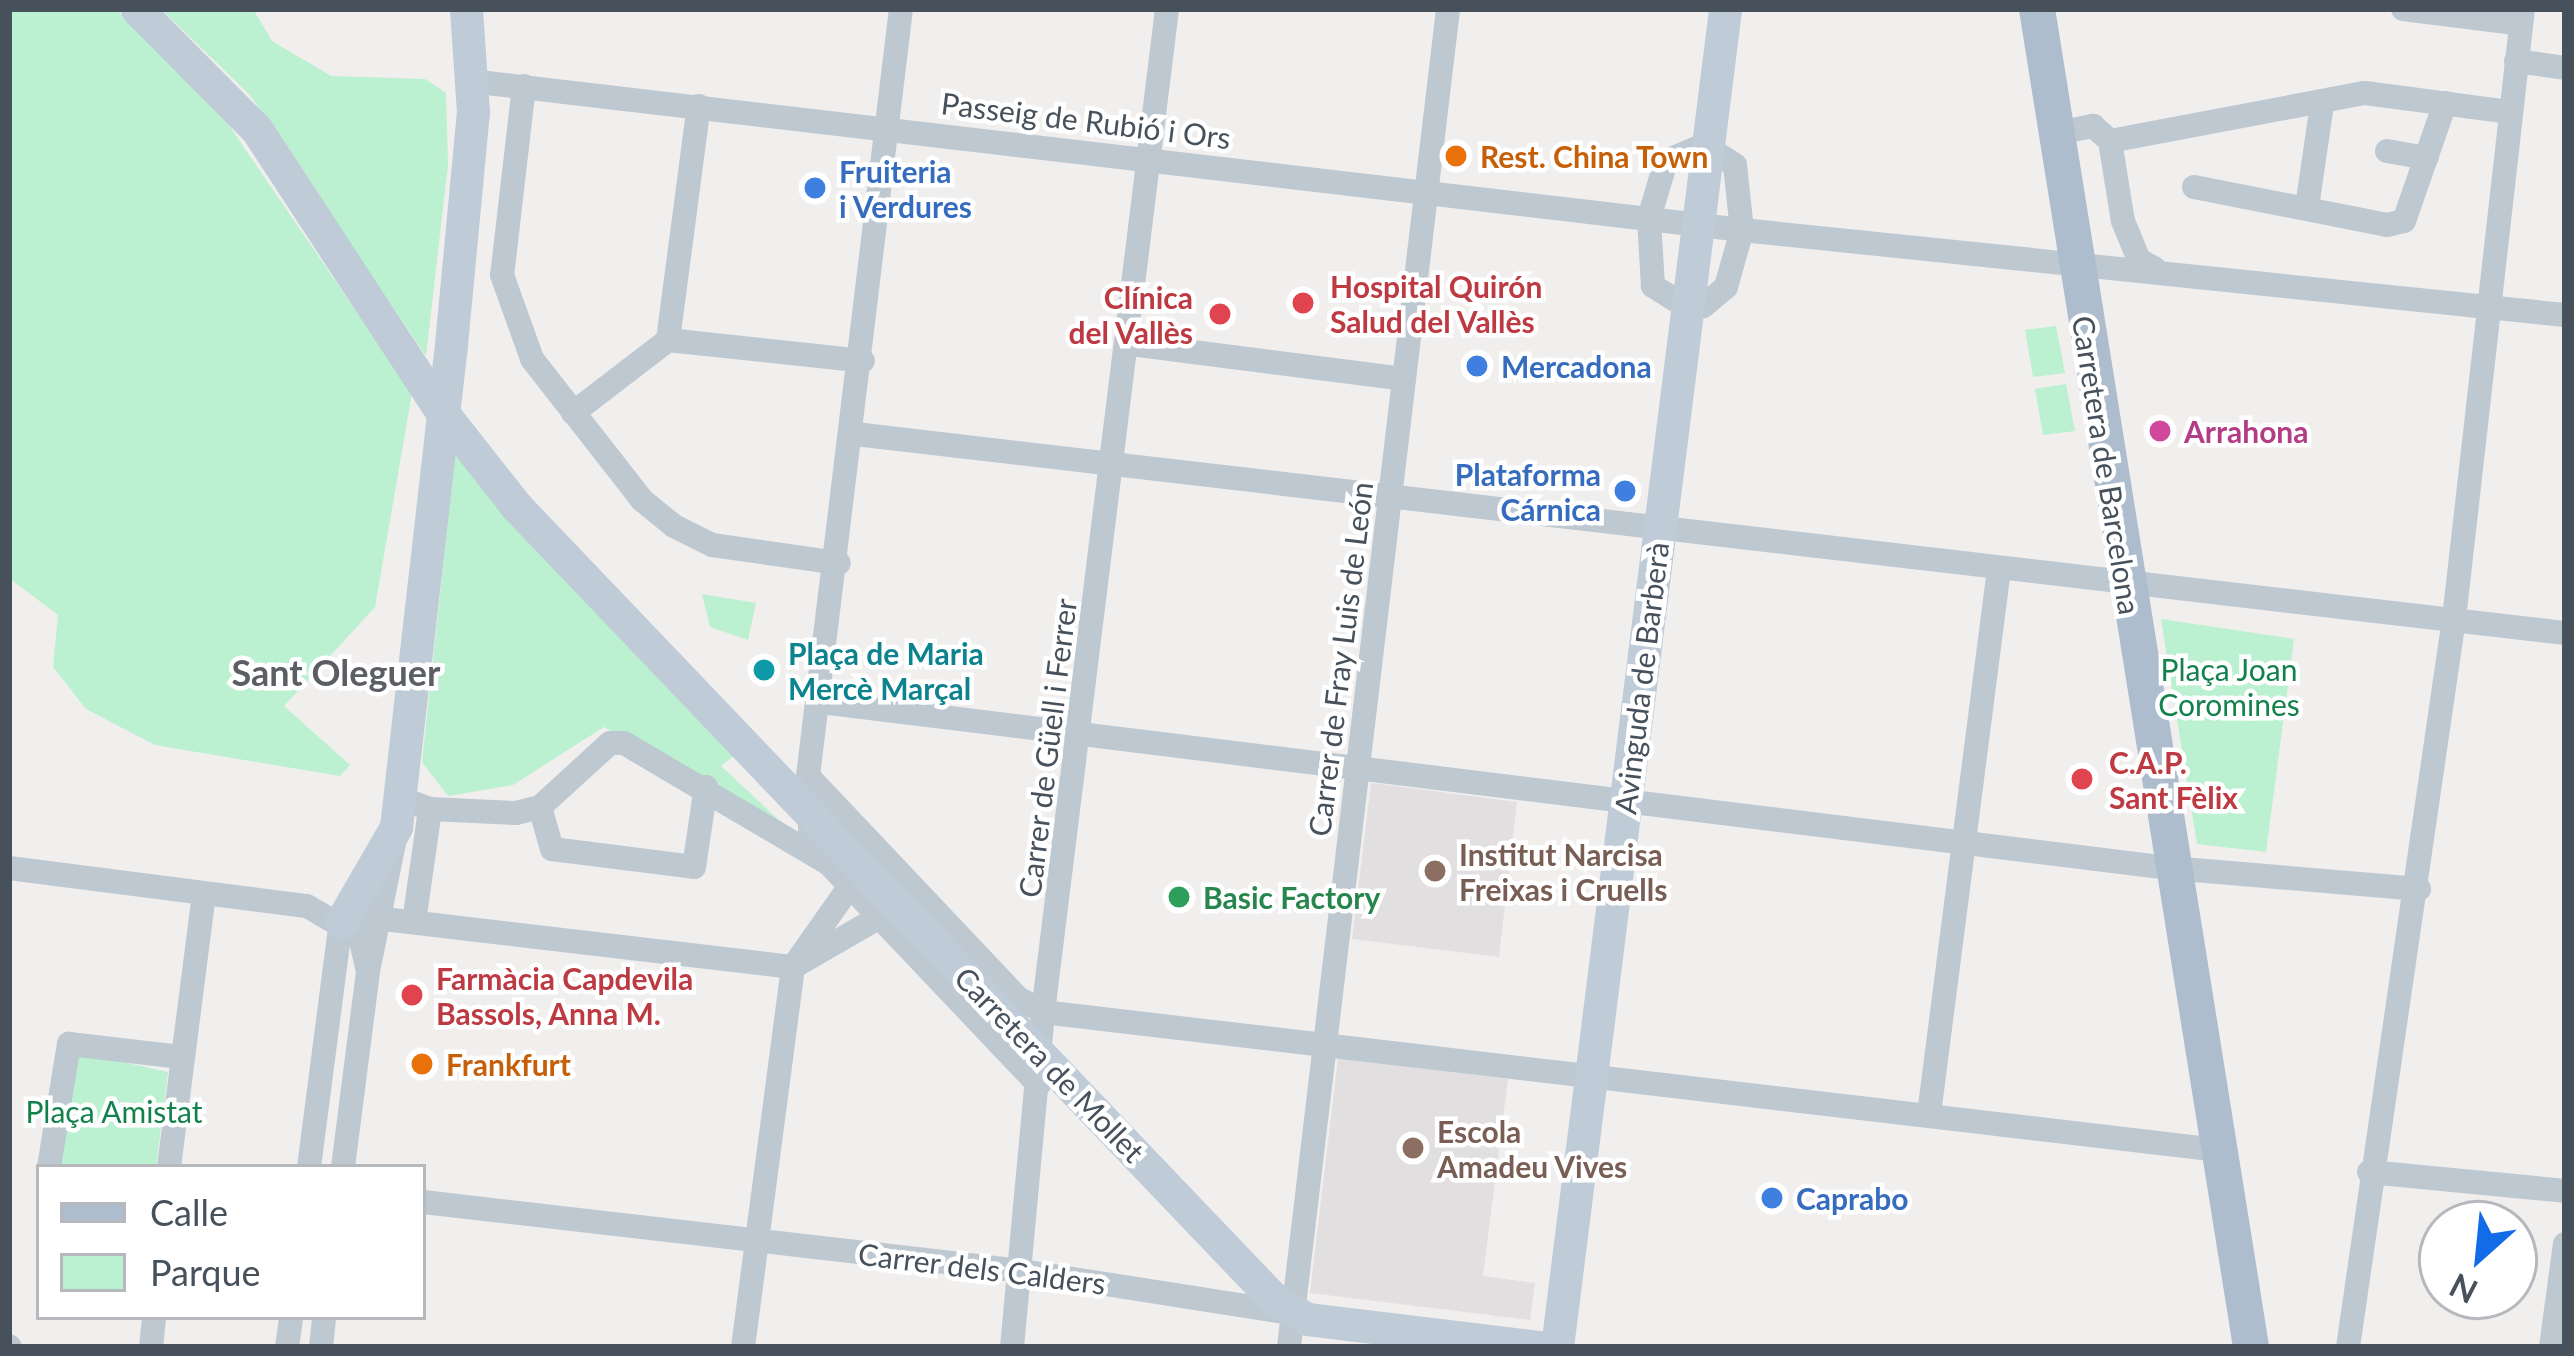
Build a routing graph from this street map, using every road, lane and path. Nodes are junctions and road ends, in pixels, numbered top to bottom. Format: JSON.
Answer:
{"nodes":[{"id":1,"x":137,"y":9,"type":"edge"},
{"id":2,"x":466,"y":9,"type":"edge"},
{"id":3,"x":901,"y":9,"type":"edge"},
{"id":4,"x":1167,"y":9,"type":"edge"},
{"id":5,"x":1448,"y":9,"type":"edge"},
{"id":6,"x":1725,"y":9,"type":"edge"},
{"id":7,"x":2037,"y":9,"type":"edge"},
{"id":8,"x":2403,"y":9,"type":"edge"},
{"id":9,"x":2522,"y":16,"type":"edge"},
{"id":10,"x":2516,"y":61,"type":"junction"},
{"id":11,"x":2565,"y":68,"type":"edge"},
{"id":12,"x":470,"y":81,"type":"junction"},
{"id":13,"x":524,"y":86,"type":"junction"},
{"id":14,"x":2445,"y":103,"type":"junction"},
{"id":15,"x":2323,"y":104,"type":"junction"},
{"id":16,"x":699,"y":106,"type":"junction"},
{"id":17,"x":2509,"y":112,"type":"junction"},
{"id":18,"x":885,"y":127,"type":"junction"},
{"id":19,"x":2054,"y":134,"type":"junction"},
{"id":20,"x":2110,"y":141,"type":"junction"},
{"id":21,"x":1704,"y":145,"type":"junction"},
{"id":22,"x":2387,"y":151,"type":"dead end"},
{"id":23,"x":1147,"y":156,"type":"junction"},
{"id":24,"x":2426,"y":158,"type":"junction"},
{"id":25,"x":2194,"y":187,"type":"dead end"},
{"id":26,"x":1424,"y":193,"type":"junction"},
{"id":27,"x":2307,"y":206,"type":"junction"},
{"id":28,"x":1649,"y":218,"type":"junction"},
{"id":29,"x":1694,"y":224,"type":"junction"},
{"id":30,"x":1742,"y":230,"type":"junction"},
{"id":31,"x":2074,"y":260,"type":"junction"},
{"id":32,"x":2156,"y":270,"type":"junction"},
{"id":33,"x":2484,"y":305,"type":"junction"},
{"id":34,"x":1685,"y":306,"type":"junction"},
{"id":35,"x":2565,"y":315,"type":"edge"},
{"id":36,"x":668,"y":340,"type":"junction"},
{"id":37,"x":1131,"y":344,"type":"junction"},
{"id":38,"x":863,"y":362,"type":"junction"},
{"id":39,"x":1404,"y":380,"type":"junction"},
{"id":40,"x":573,"y":412,"type":"junction"},
{"id":41,"x":855,"y":434,"type":"junction"},
{"id":42,"x":1112,"y":464,"type":"junction"},
{"id":43,"x":1391,"y":497,"type":"junction"},
{"id":44,"x":1660,"y":529,"type":"junction"},
{"id":45,"x":839,"y":563,"type":"junction"},
{"id":46,"x":1999,"y":568,"type":"junction"},
{"id":47,"x":2126,"y":584,"type":"junction"},
{"id":48,"x":2454,"y":619,"type":"junction"},
{"id":49,"x":2565,"y":633,"type":"edge"},
{"id":50,"x":820,"y":702,"type":"junction"},
{"id":51,"x":1079,"y":733,"type":"junction"},
{"id":52,"x":1356,"y":763,"type":"junction"},
{"id":53,"x":792,"y":776,"type":"junction"},
{"id":54,"x":706,"y":787,"type":"junction"},
{"id":55,"x":1626,"y":797,"type":"junction"},
{"id":56,"x":540,"y":807,"type":"junction"},
{"id":57,"x":409,"y":811,"type":"junction"},
{"id":58,"x":809,"y":813,"type":"junction"},
{"id":59,"x":1965,"y":843,"type":"junction"},
{"id":60,"x":811,"y":851,"type":"junction"},
{"id":61,"x":9,"y":868,"type":"edge"},
{"id":62,"x":2170,"y":868,"type":"junction"},
{"id":63,"x":903,"y":871,"type":"junction"},
{"id":64,"x":850,"y":886,"type":"junction"},
{"id":65,"x":2419,"y":889,"type":"junction"},
{"id":66,"x":204,"y":895,"type":"junction"},
{"id":67,"x":890,"y":911,"type":"junction"},
{"id":68,"x":384,"y":919,"type":"junction"},
{"id":69,"x":341,"y":922,"type":"junction"},
{"id":70,"x":414,"y":922,"type":"junction"},
{"id":71,"x":793,"y":967,"type":"junction"},
{"id":72,"x":368,"y":971,"type":"junction"},
{"id":73,"x":1043,"y":1012,"type":"junction"},
{"id":74,"x":1323,"y":1041,"type":"junction"},
{"id":75,"x":182,"y":1057,"type":"junction"},
{"id":76,"x":1041,"y":1072,"type":"junction"},
{"id":77,"x":1592,"y":1074,"type":"junction"},
{"id":78,"x":1929,"y":1114,"type":"junction"},
{"id":79,"x":2217,"y":1150,"type":"junction"},
{"id":80,"x":49,"y":1164,"type":"edge"},
{"id":81,"x":169,"y":1164,"type":"edge"},
{"id":82,"x":310,"y":1164,"type":"edge"},
{"id":83,"x":343,"y":1164,"type":"edge"},
{"id":84,"x":2369,"y":1172,"type":"junction"},
{"id":85,"x":2565,"y":1191,"type":"edge"},
{"id":86,"x":426,"y":1202,"type":"edge"},
{"id":87,"x":755,"y":1241,"type":"junction"},
{"id":88,"x":2565,"y":1244,"type":"edge"},
{"id":89,"x":1022,"y":1270,"type":"junction"},
{"id":90,"x":1290,"y":1330,"type":"edge"},
{"id":91,"x":743,"y":1347,"type":"edge"},
{"id":92,"x":1012,"y":1347,"type":"edge"},
{"id":93,"x":1538,"y":1347,"type":"edge"},
{"id":94,"x":1557,"y":1347,"type":"edge"},
{"id":95,"x":2251,"y":1347,"type":"edge"},
{"id":96,"x":2348,"y":1347,"type":"edge"},
{"id":97,"x":2551,"y":1347,"type":"edge"}],
"edges":[{"from":1,"to":53,"type":"street","name":"Carretera de Mollet"},
{"from":2,"to":12,"type":"street"},
{"from":3,"to":18,"type":"street"},
{"from":4,"to":23,"type":"street","name":"Carrer de Güell i Ferrer"},
{"from":5,"to":26,"type":"street","name":"Carrer de Fray Luis de León"},
{"from":6,"to":21,"type":"street","name":"Avinguda de Barberà"},
{"from":7,"to":19,"type":"main road","name":"Carretera de Barcelona"},
{"from":8,"to":9,"type":"street"},
{"from":9,"to":10,"type":"street"},
{"from":10,"to":11,"type":"street"},
{"from":10,"to":17,"type":"street"},
{"from":12,"to":13,"type":"street","name":"Passeig de Rubió i Ors"},
{"from":12,"to":57,"type":"street","bridge":true},
{"from":13,"to":16,"type":"street","name":"Passeig de Rubió i Ors"},
{"from":13,"to":40,"type":"street"},
{"from":14,"to":15,"type":"street"},
{"from":14,"to":17,"type":"street"},
{"from":14,"to":24,"type":"street"},
{"from":15,"to":20,"type":"street"},
{"from":15,"to":27,"type":"street"},
{"from":16,"to":18,"type":"street","name":"Passeig de Rubió i Ors"},
{"from":16,"to":36,"type":"street"},
{"from":17,"to":33,"type":"street"},
{"from":18,"to":23,"type":"street","name":"Passeig de Rubió i Ors"},
{"from":18,"to":38,"type":"street"},
{"from":19,"to":20,"type":"street"},
{"from":19,"to":31,"type":"main road","name":"Carretera de Barcelona"},
{"from":20,"to":32,"type":"street"},
{"from":21,"to":28,"type":"street"},
{"from":21,"to":29,"type":"street","name":"Avinguda de Barberà"},
{"from":21,"to":30,"type":"street"},
{"from":22,"to":24,"type":"street"},
{"from":23,"to":26,"type":"street","name":"Passeig de Rubió i Ors"},
{"from":23,"to":37,"type":"street","name":"Carrer de Güell i Ferrer"},
{"from":24,"to":27,"type":"street"},
{"from":25,"to":27,"type":"street"},
{"from":26,"to":28,"type":"street","name":"Passeig de Rubió i Ors"},
{"from":26,"to":39,"type":"street","name":"Carrer de Fray Luis de León"},
{"from":28,"to":29,"type":"street","name":"Passeig de Rubió i Ors"},
{"from":28,"to":34,"type":"street"},
{"from":29,"to":30,"type":"street","name":"Passeig de Rubió i Ors"},
{"from":29,"to":34,"type":"street","name":"Avinguda de Barberà"},
{"from":30,"to":31,"type":"street","name":"Passeig de Rubió i Ors"},
{"from":30,"to":34,"type":"street"},
{"from":31,"to":32,"type":"street","name":"Passeig de Rubió i Ors"},
{"from":31,"to":47,"type":"main road","name":"Carretera de Barcelona"},
{"from":32,"to":33,"type":"street","name":"Passeig de Rubió i Ors"},
{"from":33,"to":35,"type":"street","name":"Passeig de Rubió i Ors"},
{"from":33,"to":48,"type":"street"},
{"from":34,"to":44,"type":"street","name":"Avinguda de Barberà"},
{"from":36,"to":38,"type":"street"},
{"from":36,"to":40,"type":"street"},
{"from":37,"to":39,"type":"street"},
{"from":37,"to":42,"type":"street","name":"Carrer de Güell i Ferrer"},
{"from":38,"to":41,"type":"street"},
{"from":39,"to":43,"type":"street","name":"Carrer de Fray Luis de León"},
{"from":40,"to":45,"type":"street"},
{"from":41,"to":42,"type":"street"},
{"from":41,"to":45,"type":"street"},
{"from":42,"to":43,"type":"street"},
{"from":42,"to":51,"type":"street","name":"Carrer de Güell i Ferrer"},
{"from":43,"to":44,"type":"street"},
{"from":43,"to":52,"type":"street","name":"Carrer de Fray Luis de León"},
{"from":44,"to":46,"type":"street"},
{"from":44,"to":55,"type":"street","name":"Avinguda de Barberà"},
{"from":45,"to":50,"type":"street"},
{"from":46,"to":47,"type":"street"},
{"from":46,"to":59,"type":"street"},
{"from":47,"to":48,"type":"street"},
{"from":47,"to":62,"type":"main road","name":"Carretera de Barcelona"},
{"from":48,"to":49,"type":"street"},
{"from":48,"to":65,"type":"street"},
{"from":50,"to":51,"type":"street"},
{"from":50,"to":53,"type":"street"},
{"from":51,"to":52,"type":"street"},
{"from":51,"to":73,"type":"street","name":"Carrer de Güell i Ferrer"},
{"from":52,"to":55,"type":"street"},
{"from":52,"to":74,"type":"street","name":"Carrer de Fray Luis de León"},
{"from":53,"to":58,"type":"street","name":"Carretera de Mollet"},
{"from":53,"to":63,"type":"street","name":"Carretera de Mollet"},
{"from":54,"to":56,"type":"street","name":"Carretera de Mollet"},
{"from":54,"to":56,"type":"street"},
{"from":54,"to":60,"type":"street","name":"Carretera de Mollet"},
{"from":55,"to":59,"type":"street"},
{"from":55,"to":77,"type":"street","name":"Avinguda de Barberà"},
{"from":56,"to":57,"type":"street"},
{"from":57,"to":68,"type":"street"},
{"from":57,"to":69,"type":"street"},
{"from":57,"to":70,"type":"street"},
{"from":58,"to":60,"type":"street"},
{"from":58,"to":67,"type":"street","name":"Carretera de Mollet"},
{"from":59,"to":62,"type":"street"},
{"from":59,"to":78,"type":"street"},
{"from":60,"to":64,"type":"street","name":"Carretera de Mollet"},
{"from":61,"to":66,"type":"street"},
{"from":62,"to":65,"type":"street"},
{"from":62,"to":79,"type":"main road","name":"Carretera de Barcelona"},
{"from":63,"to":67,"type":"street"},
{"from":63,"to":73,"type":"street","name":"Carretera de Mollet"},
{"from":64,"to":67,"type":"street","name":"Carretera de Mollet"},
{"from":64,"to":71,"type":"street"},
{"from":65,"to":84,"type":"street"},
{"from":66,"to":69,"type":"street"},
{"from":66,"to":75,"type":"street"},
{"from":67,"to":71,"type":"street"},
{"from":67,"to":76,"type":"street","name":"Carretera de Mollet"},
{"from":68,"to":69,"type":"street"},
{"from":68,"to":70,"type":"street"},
{"from":68,"to":72,"type":"street"},
{"from":69,"to":72,"type":"street"},
{"from":69,"to":82,"type":"street"},
{"from":70,"to":71,"type":"street"},
{"from":71,"to":87,"type":"street"},
{"from":72,"to":83,"type":"street"},
{"from":73,"to":74,"type":"street"},
{"from":73,"to":76,"type":"street","name":"Carrer de Güell i Ferrer"},
{"from":74,"to":77,"type":"street"},
{"from":74,"to":90,"type":"street","name":"Carrer de Fray Luis de León"},
{"from":75,"to":80,"type":"street"},
{"from":75,"to":81,"type":"street"},
{"from":76,"to":89,"type":"street","name":"Carrer de Güell i Ferrer"},
{"from":76,"to":90,"type":"street","name":"Carretera de Mollet"},
{"from":77,"to":78,"type":"street"},
{"from":77,"to":94,"type":"street","name":"Avinguda de Barberà"},
{"from":78,"to":79,"type":"street"},
{"from":79,"to":95,"type":"main road","name":"Carretera de Barcelona"},
{"from":84,"to":85,"type":"street"},
{"from":84,"to":96,"type":"street"},
{"from":86,"to":87,"type":"street","name":"Carrer dels Calders"},
{"from":87,"to":89,"type":"street","name":"Carrer dels Calders"},
{"from":87,"to":91,"type":"street"},
{"from":88,"to":97,"type":"street"},
{"from":89,"to":90,"type":"street","name":"Carrer dels Calders"},
{"from":89,"to":92,"type":"street","name":"Carrer de Güell i Ferrer"},
{"from":90,"to":93,"type":"street","name":"Carrer dels Calders"}]}
